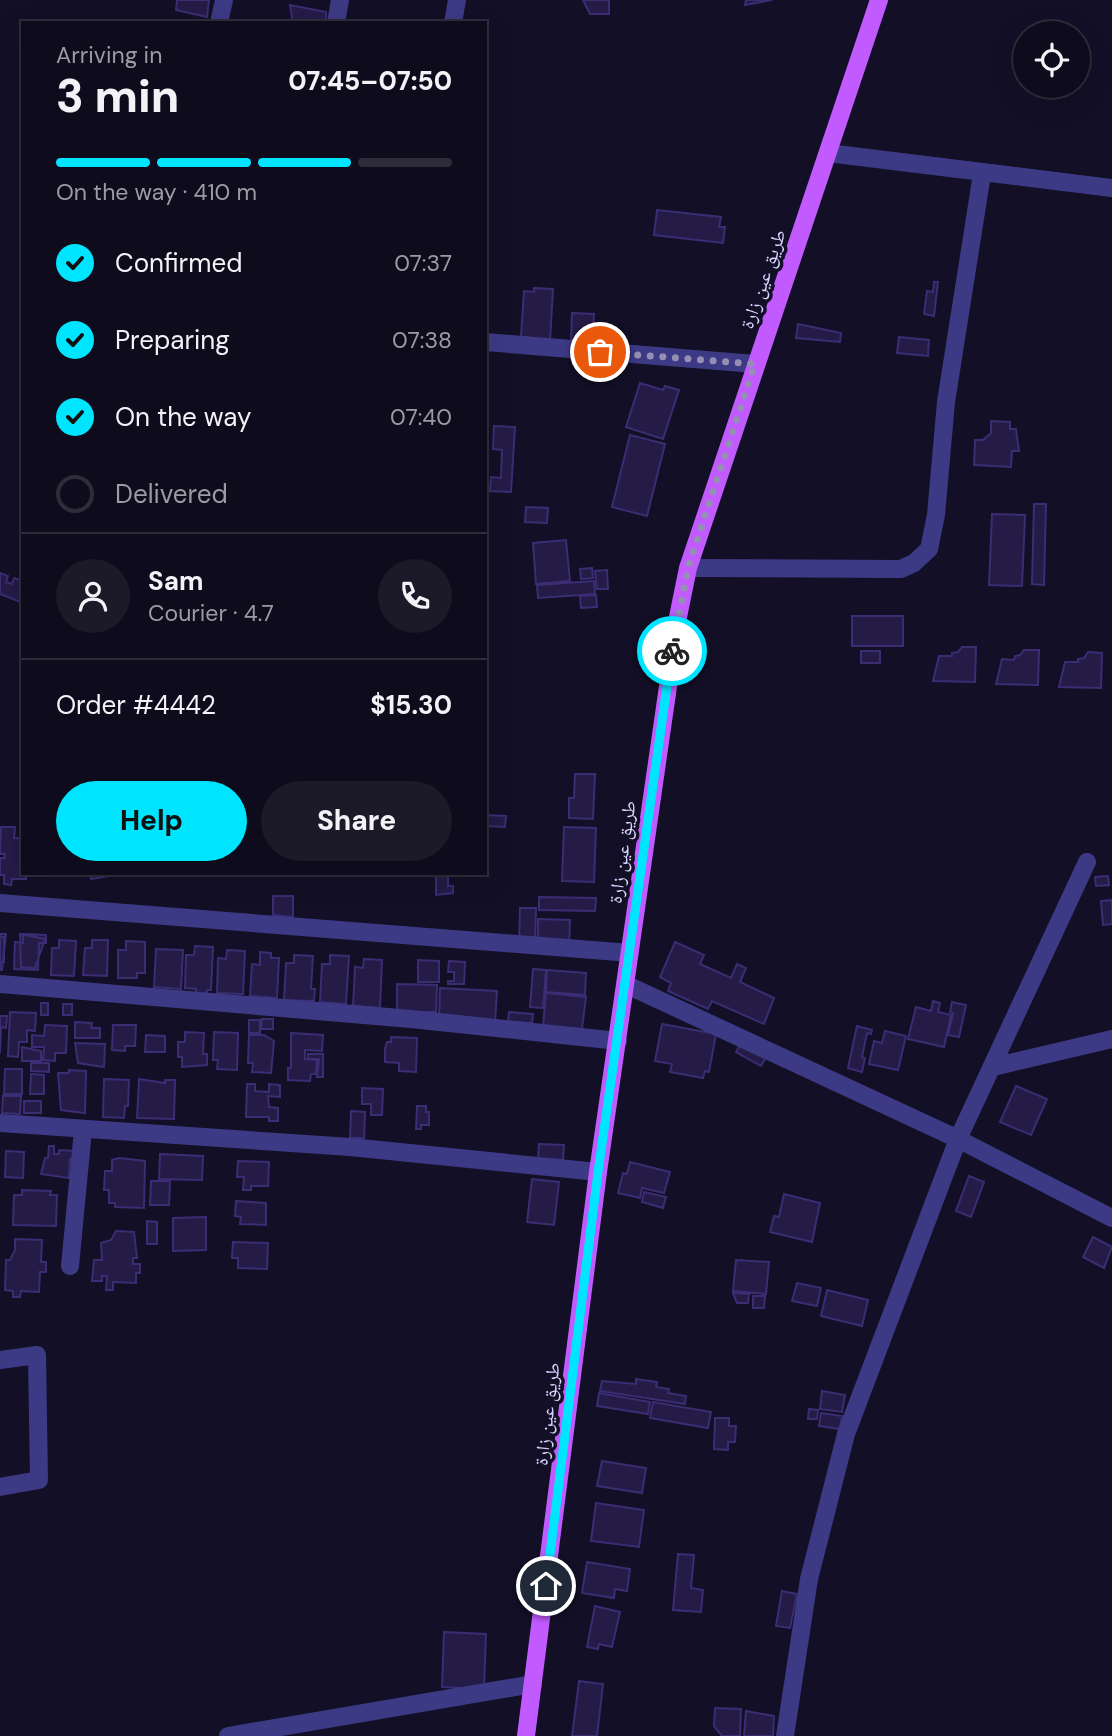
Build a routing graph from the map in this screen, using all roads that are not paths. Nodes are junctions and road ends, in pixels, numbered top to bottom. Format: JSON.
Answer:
{"nodes":[{"id":1,"x":223,"y":0,"type":"edge"},
{"id":2,"x":340,"y":0,"type":"edge"},
{"id":3,"x":457,"y":0,"type":"edge"},
{"id":4,"x":879,"y":0,"type":"edge"},
{"id":5,"x":219,"y":21,"type":"edge"},
{"id":6,"x":336,"y":21,"type":"edge"},
{"id":7,"x":453,"y":21,"type":"edge"},
{"id":8,"x":828,"y":153,"type":"junction"},
{"id":9,"x":982,"y":174,"type":"junction"},
{"id":10,"x":1112,"y":188,"type":"edge"},
{"id":11,"x":487,"y":342,"type":"edge"},
{"id":12,"x":755,"y":364,"type":"junction"},
{"id":13,"x":688,"y":568,"type":"junction"},
{"id":14,"x":1087,"y":862,"type":"dead end"},
{"id":15,"x":0,"y":903,"type":"edge"},
{"id":16,"x":630,"y":953,"type":"junction"},
{"id":17,"x":0,"y":984,"type":"edge"},
{"id":18,"x":626,"y":985,"type":"junction"},
{"id":19,"x":1112,"y":1039,"type":"edge"},
{"id":20,"x":618,"y":1041,"type":"junction"},
{"id":21,"x":993,"y":1067,"type":"junction"},
{"id":22,"x":0,"y":1123,"type":"edge"},
{"id":23,"x":83,"y":1130,"type":"junction"},
{"id":24,"x":958,"y":1139,"type":"junction"},
{"id":25,"x":598,"y":1172,"type":"junction"},
{"id":26,"x":1112,"y":1218,"type":"edge"},
{"id":27,"x":70,"y":1265,"type":"dead end"},
{"id":28,"x":0,"y":1360,"type":"edge"},
{"id":29,"x":0,"y":1487,"type":"edge"},
{"id":30,"x":533,"y":1684,"type":"junction"},
{"id":31,"x":228,"y":1736,"type":"edge"},
{"id":32,"x":526,"y":1736,"type":"edge"},
{"id":33,"x":785,"y":1736,"type":"edge"}],
"edges":[{"from":1,"to":5,"type":"street"},
{"from":2,"to":6,"type":"street"},
{"from":3,"to":7,"type":"street"},
{"from":4,"to":8,"type":"main road","name":"طريق عين زارة"},
{"from":8,"to":9,"type":"street"},
{"from":8,"to":12,"type":"main road","name":"طريق عين زارة"},
{"from":9,"to":10,"type":"street"},
{"from":9,"to":13,"type":"street"},
{"from":11,"to":12,"type":"street"},
{"from":12,"to":13,"type":"main road","name":"طريق عين زارة"},
{"from":13,"to":16,"type":"main road","name":"طريق عين زارة"},
{"from":14,"to":21,"type":"street"},
{"from":15,"to":16,"type":"street"},
{"from":16,"to":18,"type":"main road","name":"طريق عين زارة"},
{"from":17,"to":20,"type":"street"},
{"from":18,"to":20,"type":"main road","name":"طريق عين زارة"},
{"from":18,"to":24,"type":"street"},
{"from":19,"to":21,"type":"street"},
{"from":20,"to":25,"type":"main road","name":"طريق عين زارة"},
{"from":21,"to":24,"type":"street"},
{"from":22,"to":23,"type":"street"},
{"from":23,"to":25,"type":"street"},
{"from":23,"to":27,"type":"street"},
{"from":24,"to":26,"type":"street"},
{"from":24,"to":33,"type":"street"},
{"from":25,"to":30,"type":"main road","name":"طريق عين زارة"},
{"from":28,"to":29,"type":"street"},
{"from":30,"to":31,"type":"street"},
{"from":30,"to":32,"type":"main road","name":"طريق عين زارة"}]}
